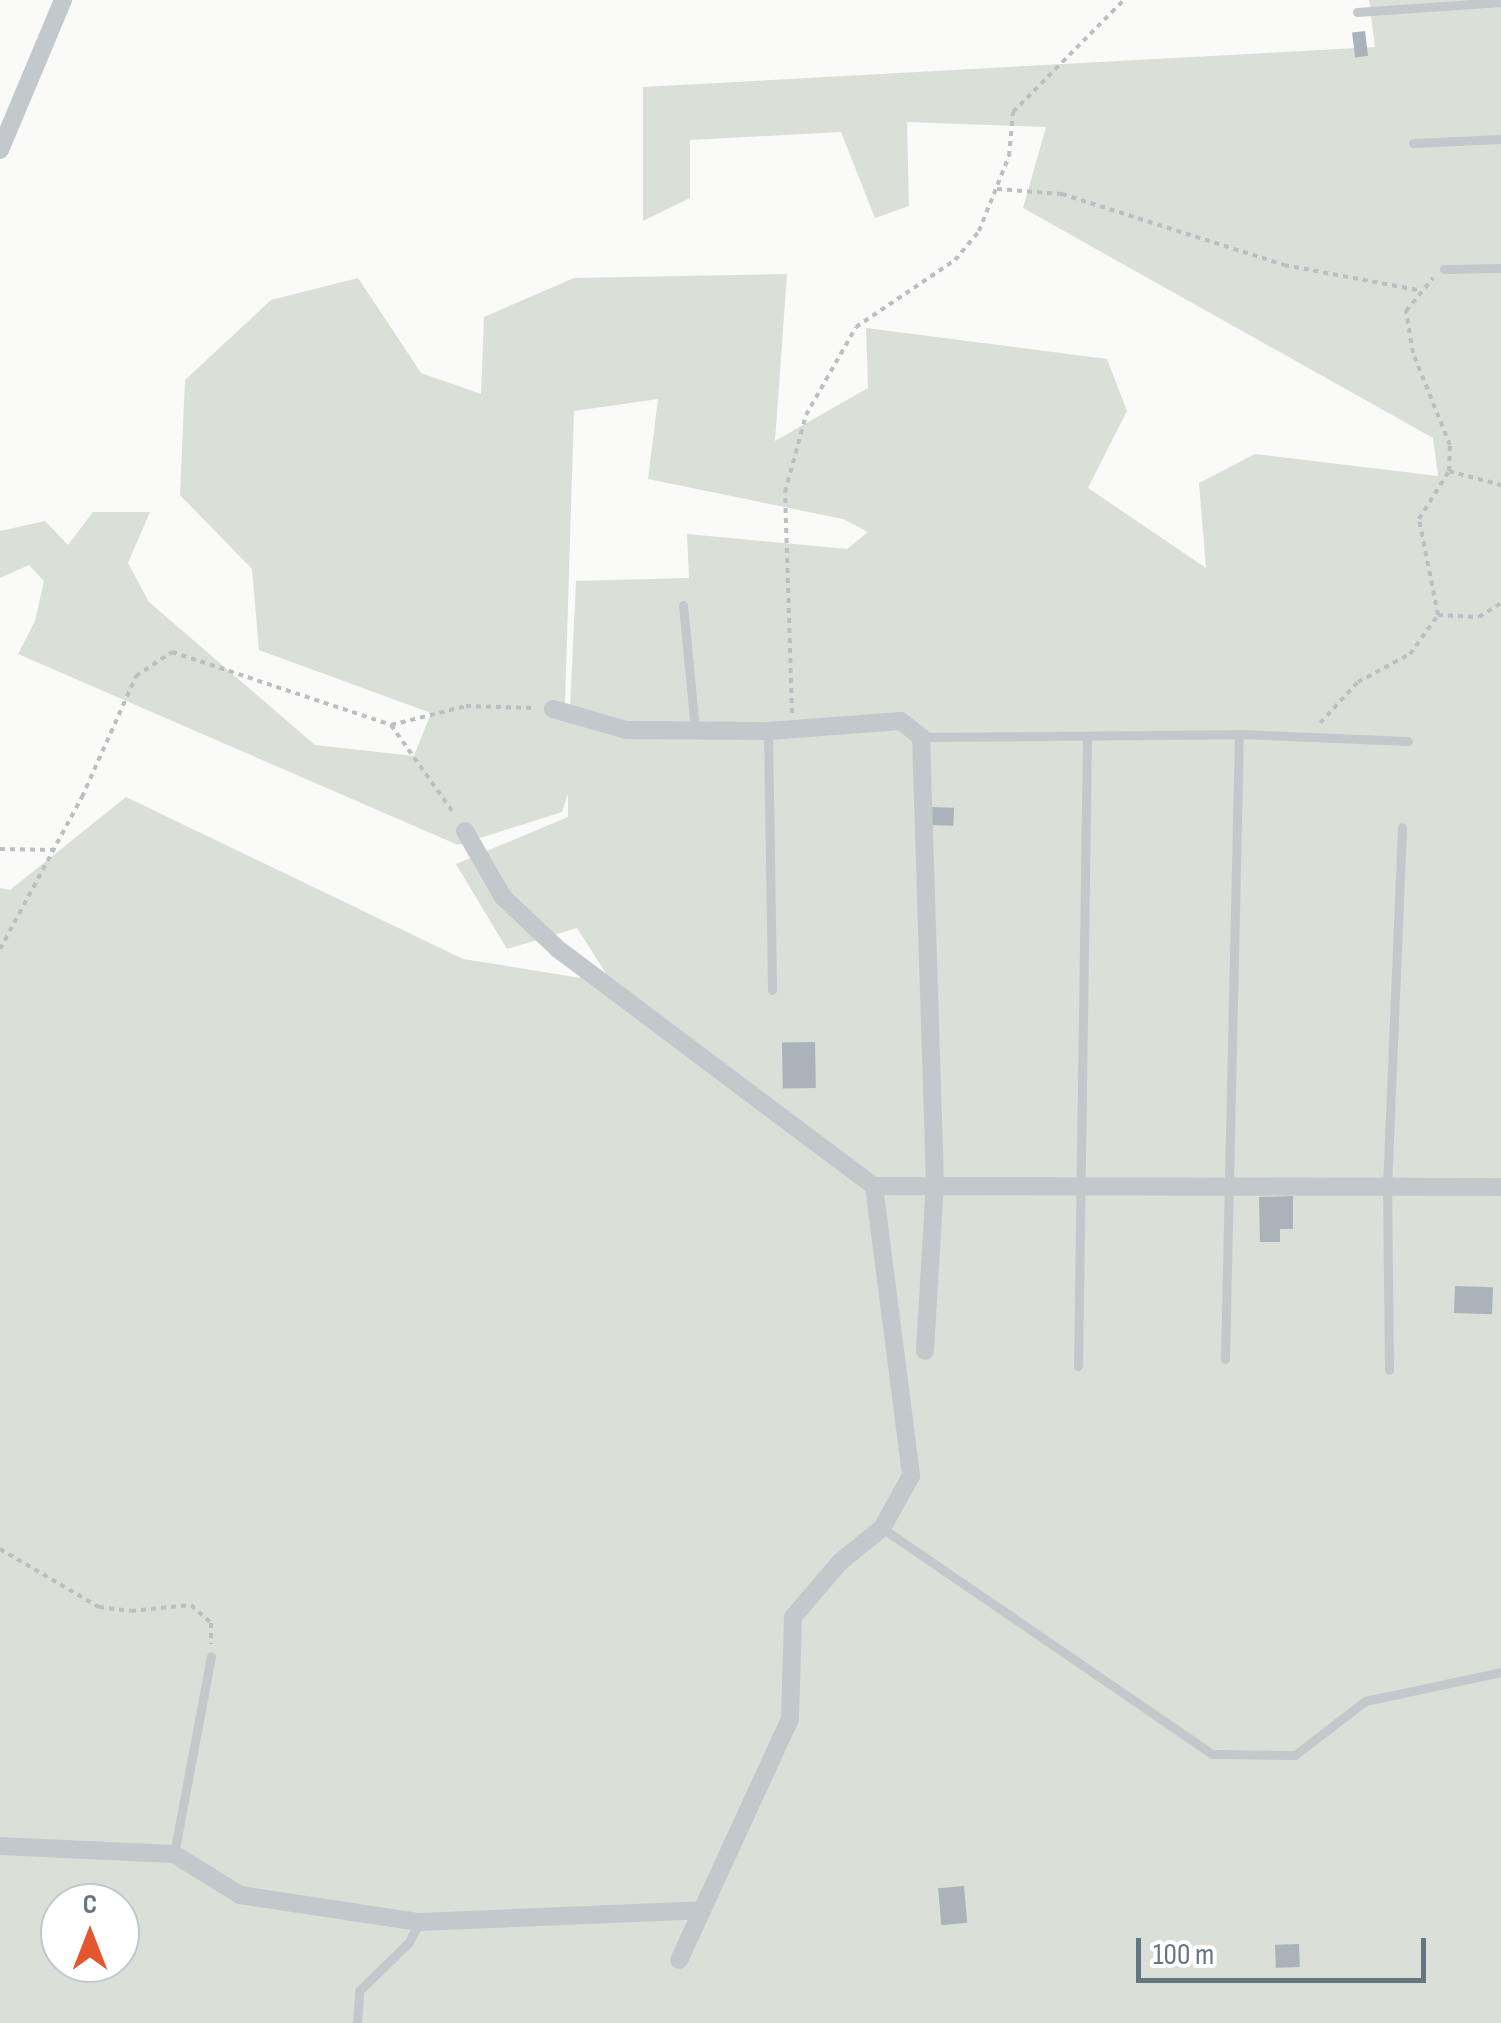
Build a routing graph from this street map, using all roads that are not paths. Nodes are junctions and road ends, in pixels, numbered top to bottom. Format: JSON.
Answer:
{"nodes":[{"id":1,"x":63,"y":0,"type":"edge"},
{"id":2,"x":1501,"y":2,"type":"edge"},
{"id":3,"x":1357,"y":12,"type":"dead end"},
{"id":4,"x":1501,"y":139,"type":"edge"},
{"id":5,"x":1413,"y":142,"type":"dead end"},
{"id":6,"x":0,"y":150,"type":"edge"},
{"id":7,"x":1501,"y":268,"type":"edge"},
{"id":8,"x":1444,"y":270,"type":"road end"},
{"id":9,"x":683,"y":605,"type":"dead end"},
{"id":10,"x":553,"y":709,"type":"road end"},
{"id":11,"x":695,"y":730,"type":"junction"},
{"id":12,"x":768,"y":731,"type":"junction"},
{"id":13,"x":1240,"y":734,"type":"junction"},
{"id":14,"x":921,"y":736,"type":"junction"},
{"id":15,"x":1087,"y":738,"type":"junction"},
{"id":16,"x":1408,"y":741,"type":"dead end"},
{"id":17,"x":1402,"y":827,"type":"dead end"},
{"id":18,"x":466,"y":831,"type":"road end"},
{"id":19,"x":772,"y":990,"type":"dead end"},
{"id":20,"x":935,"y":1182,"type":"junction"},
{"id":21,"x":1084,"y":1184,"type":"junction"},
{"id":22,"x":874,"y":1186,"type":"junction"},
{"id":23,"x":1230,"y":1186,"type":"junction"},
{"id":24,"x":1387,"y":1187,"type":"junction"},
{"id":25,"x":1501,"y":1188,"type":"edge"},
{"id":26,"x":925,"y":1351,"type":"dead end"},
{"id":27,"x":1225,"y":1359,"type":"dead end"},
{"id":28,"x":1078,"y":1366,"type":"dead end"},
{"id":29,"x":1389,"y":1370,"type":"dead end"},
{"id":30,"x":882,"y":1528,"type":"junction"},
{"id":31,"x":211,"y":1656,"type":"road end"},
{"id":32,"x":1501,"y":1672,"type":"edge"},
{"id":33,"x":0,"y":1846,"type":"edge"},
{"id":34,"x":174,"y":1854,"type":"junction"},
{"id":35,"x":702,"y":1910,"type":"junction"},
{"id":36,"x":419,"y":1922,"type":"junction"},
{"id":37,"x":678,"y":1960,"type":"dead end"},
{"id":38,"x":357,"y":2023,"type":"edge"}],
"edges":[{"from":1,"to":6,"type":"street"},
{"from":2,"to":3,"type":"lane"},
{"from":4,"to":5,"type":"lane"},
{"from":7,"to":8,"type":"lane"},
{"from":9,"to":11,"type":"lane"},
{"from":10,"to":11,"type":"street"},
{"from":11,"to":12,"type":"street"},
{"from":12,"to":14,"type":"street"},
{"from":12,"to":19,"type":"lane"},
{"from":13,"to":15,"type":"lane"},
{"from":13,"to":16,"type":"lane"},
{"from":13,"to":23,"type":"lane"},
{"from":14,"to":15,"type":"lane"},
{"from":14,"to":20,"type":"street"},
{"from":15,"to":21,"type":"lane"},
{"from":17,"to":24,"type":"lane"},
{"from":18,"to":22,"type":"street"},
{"from":20,"to":21,"type":"street"},
{"from":20,"to":22,"type":"street"},
{"from":20,"to":26,"type":"street"},
{"from":21,"to":23,"type":"street"},
{"from":21,"to":28,"type":"lane"},
{"from":22,"to":30,"type":"street"},
{"from":23,"to":24,"type":"street"},
{"from":23,"to":27,"type":"lane"},
{"from":24,"to":25,"type":"street"},
{"from":24,"to":29,"type":"lane"},
{"from":30,"to":32,"type":"lane"},
{"from":30,"to":35,"type":"street"},
{"from":31,"to":34,"type":"lane"},
{"from":33,"to":34,"type":"street"},
{"from":34,"to":36,"type":"street"},
{"from":35,"to":36,"type":"street"},
{"from":35,"to":37,"type":"street"},
{"from":36,"to":38,"type":"lane"}]}
